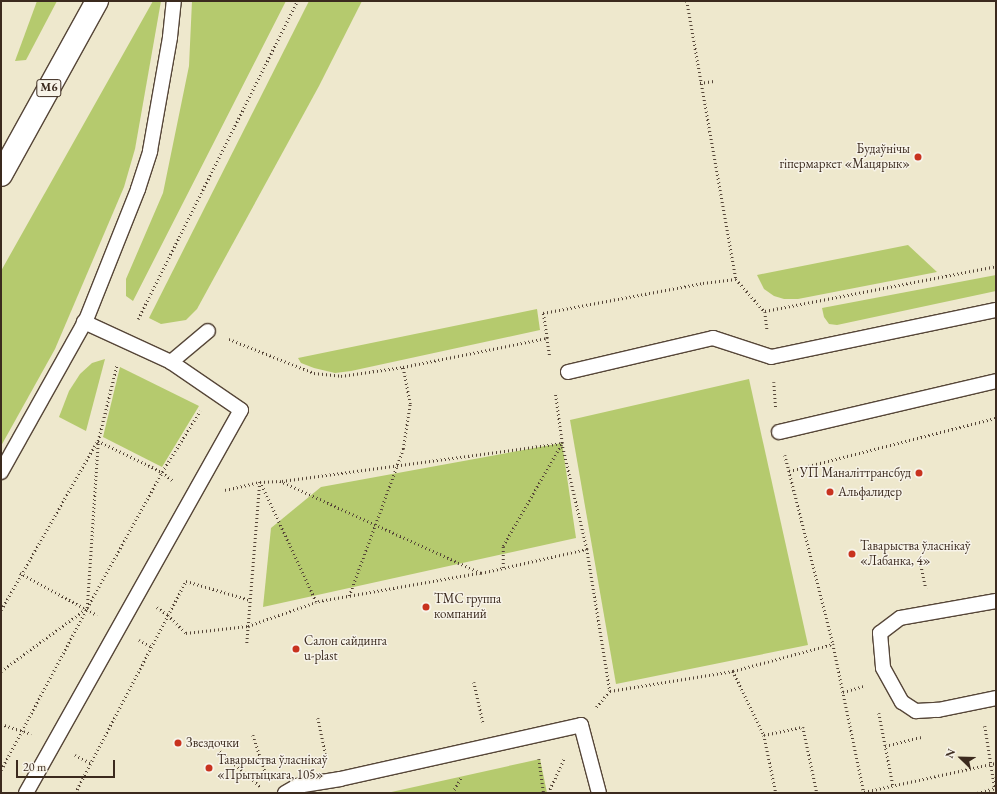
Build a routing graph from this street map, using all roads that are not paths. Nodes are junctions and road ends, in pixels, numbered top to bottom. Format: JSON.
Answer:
{"nodes":[{"id":1,"x":97,"y":1,"type":"edge"},
{"id":2,"x":174,"y":1,"type":"edge"},
{"id":3,"x":1,"y":175,"type":"edge"},
{"id":4,"x":996,"y":310,"type":"edge"},
{"id":5,"x":84,"y":322,"type":"junction"},
{"id":6,"x":208,"y":331,"type":"road end"},
{"id":7,"x":171,"y":362,"type":"junction"},
{"id":8,"x":568,"y":372,"type":"dead end"},
{"id":9,"x":996,"y":381,"type":"edge"},
{"id":10,"x":779,"y":432,"type":"road end"},
{"id":11,"x":1,"y":472,"type":"edge"},
{"id":12,"x":996,"y":601,"type":"edge"},
{"id":13,"x":996,"y":698,"type":"edge"},
{"id":14,"x":26,"y":793,"type":"edge"},
{"id":15,"x":285,"y":793,"type":"edge"},
{"id":16,"x":599,"y":793,"type":"edge"}],
"edges":[{"from":1,"to":3,"type":"main road","number":"М6"},
{"from":2,"to":5,"type":"lane"},
{"from":4,"to":8,"type":"lane"},
{"from":5,"to":7,"type":"lane"},
{"from":5,"to":11,"type":"lane"},
{"from":6,"to":7,"type":"lane"},
{"from":7,"to":14,"type":"lane"},
{"from":9,"to":10,"type":"lane"},
{"from":12,"to":13,"type":"lane"},
{"from":15,"to":16,"type":"lane"}]}
